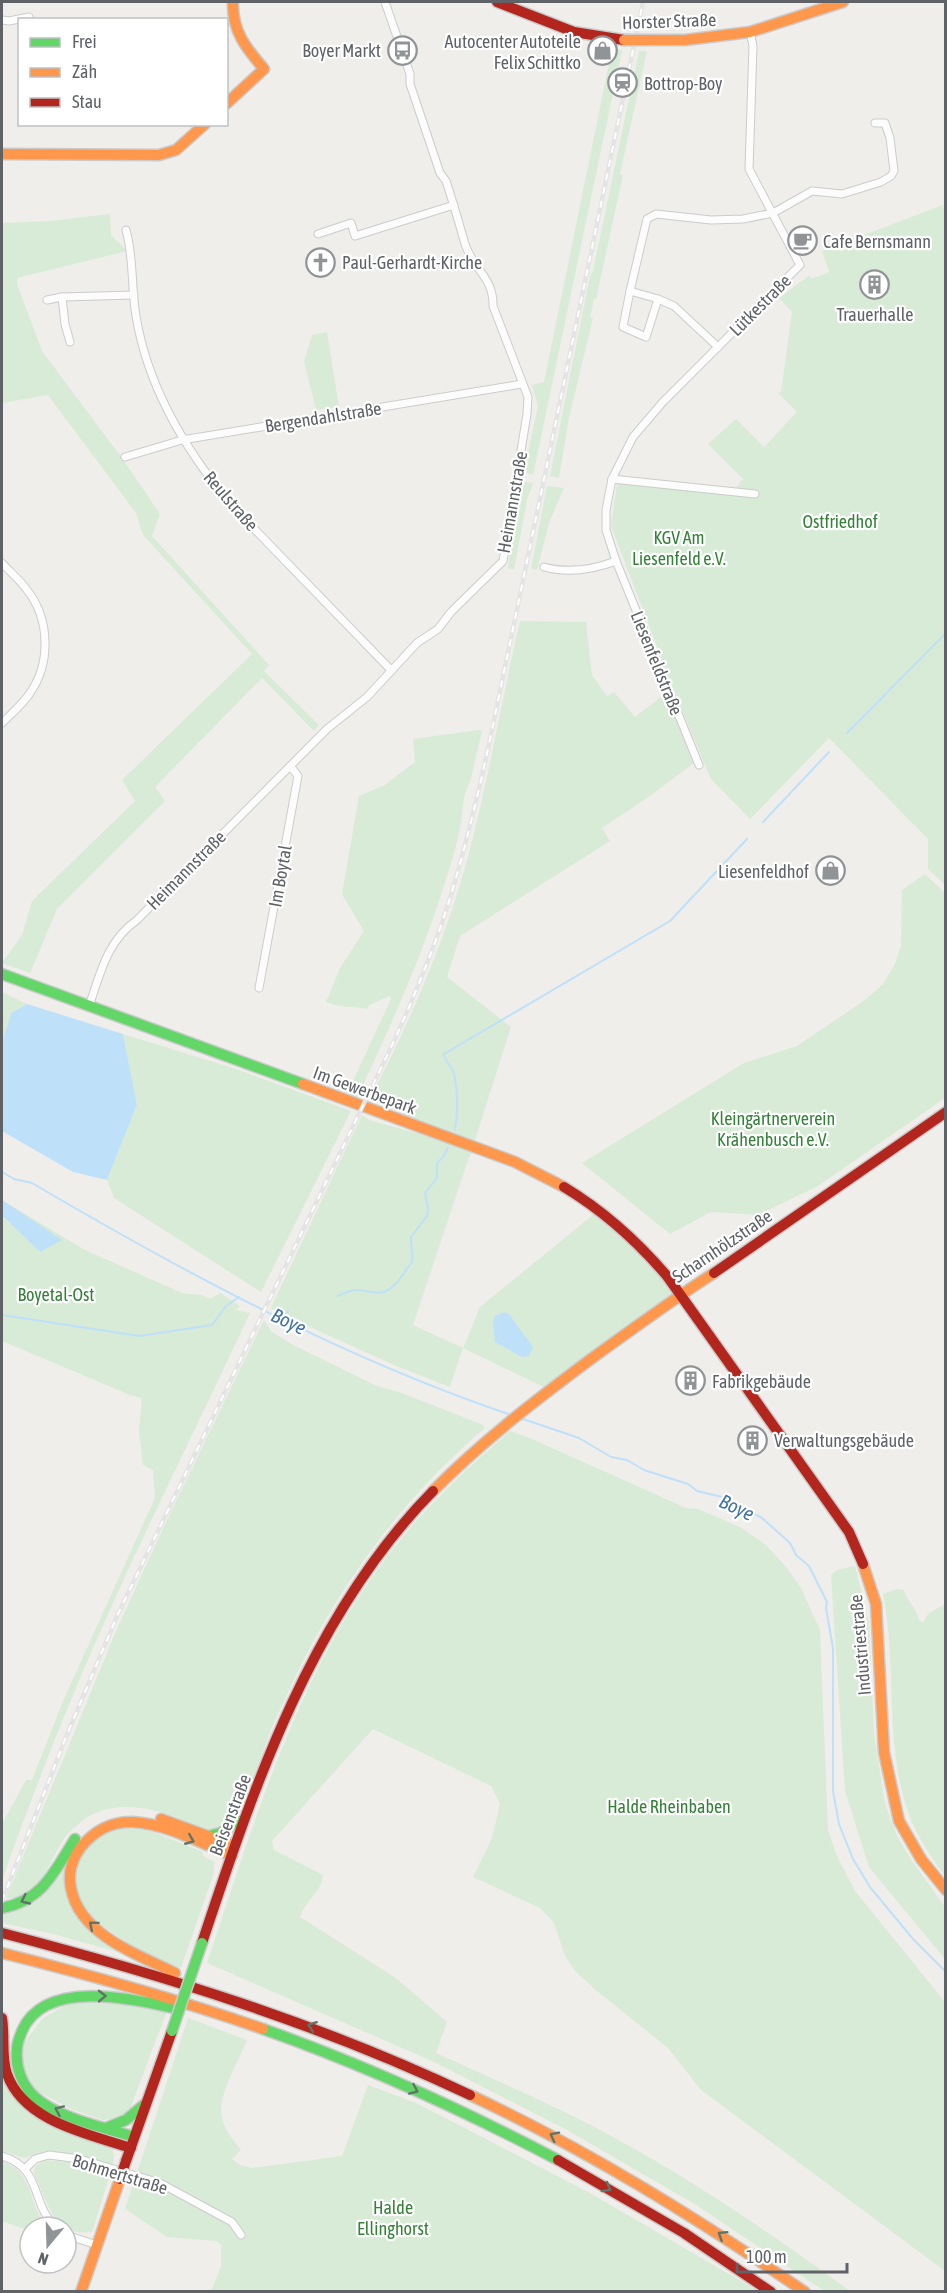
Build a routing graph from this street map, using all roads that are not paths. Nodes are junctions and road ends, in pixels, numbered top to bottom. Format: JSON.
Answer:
{"nodes":[{"id":1,"x":232,"y":2,"type":"edge"},
{"id":2,"x":385,"y":2,"type":"edge"},
{"id":3,"x":496,"y":2,"type":"edge"},
{"id":4,"x":843,"y":2,"type":"edge"},
{"id":5,"x":29,"y":17,"type":"dead end"},
{"id":6,"x":24,"y":18,"type":"edge"},
{"id":7,"x":18,"y":19,"type":"edge"},
{"id":8,"x":2,"y":20,"type":"edge"},
{"id":9,"x":750,"y":32,"type":"junction"},
{"id":10,"x":228,"y":102,"type":"edge"},
{"id":11,"x":875,"y":123,"type":"dead end"},
{"id":12,"x":203,"y":126,"type":"edge"},
{"id":13,"x":2,"y":154,"type":"edge"},
{"id":14,"x":454,"y":205,"type":"junction"},
{"id":15,"x":773,"y":213,"type":"junction"},
{"id":16,"x":126,"y":230,"type":"dead end"},
{"id":17,"x":318,"y":234,"type":"dead end"},
{"id":18,"x":630,"y":291,"type":"junction"},
{"id":19,"x":134,"y":295,"type":"junction"},
{"id":20,"x":62,"y":297,"type":"junction"},
{"id":21,"x":658,"y":299,"type":"junction"},
{"id":22,"x":47,"y":300,"type":"dead end"},
{"id":23,"x":69,"y":342,"type":"dead end"},
{"id":24,"x":718,"y":347,"type":"junction"},
{"id":25,"x":522,"y":384,"type":"junction"},
{"id":26,"x":182,"y":440,"type":"junction"},
{"id":27,"x":125,"y":457,"type":"dead end"},
{"id":28,"x":612,"y":479,"type":"junction"},
{"id":29,"x":609,"y":493,"type":"joint"},
{"id":30,"x":755,"y":494,"type":"dead end"},
{"id":31,"x":616,"y":561,"type":"junction"},
{"id":32,"x":2,"y":563,"type":"edge"},
{"id":33,"x":544,"y":567,"type":"dead end"},
{"id":34,"x":391,"y":670,"type":"junction"},
{"id":35,"x":2,"y":723,"type":"edge"},
{"id":36,"x":699,"y":765,"type":"dead end"},
{"id":37,"x":291,"y":767,"type":"junction"},
{"id":38,"x":2,"y":974,"type":"edge"},
{"id":39,"x":260,"y":988,"type":"dead end"},
{"id":40,"x":89,"y":1006,"type":"junction"},
{"id":41,"x":945,"y":1112,"type":"edge"},
{"id":42,"x":679,"y":1295,"type":"junction"},
{"id":43,"x":515,"y":1416,"type":"joint"},
{"id":44,"x":244,"y":1819,"type":"junction"},
{"id":45,"x":209,"y":1836,"type":"junction"},
{"id":46,"x":233,"y":1851,"type":"junction"},
{"id":47,"x":945,"y":1890,"type":"edge"},
{"id":48,"x":2,"y":1908,"type":"edge"},
{"id":49,"x":2,"y":1934,"type":"edge"},
{"id":50,"x":2,"y":1953,"type":"edge"},
{"id":51,"x":198,"y":1986,"type":"junction"},
{"id":52,"x":224,"y":2015,"type":"junction"},
{"id":53,"x":2,"y":2018,"type":"edge"},
{"id":54,"x":146,"y":2103,"type":"junction"},
{"id":55,"x":106,"y":2128,"type":"junction"},
{"id":56,"x":132,"y":2143,"type":"junction"},
{"id":57,"x":2,"y":2156,"type":"edge"},
{"id":58,"x":25,"y":2169,"type":"junction"},
{"id":59,"x":45,"y":2215,"type":"edge"},
{"id":60,"x":241,"y":2235,"type":"dead end"},
{"id":61,"x":78,"y":2239,"type":"edge"},
{"id":62,"x":97,"y":2245,"type":"junction"},
{"id":63,"x":81,"y":2292,"type":"edge"},
{"id":64,"x":771,"y":2292,"type":"edge"},
{"id":65,"x":805,"y":2292,"type":"edge"}],
"edges":[{"from":1,"to":10,"type":"main road"},
{"from":2,"to":14,"type":"street","name":"Heimannstraße"},
{"from":3,"to":9,"type":"main road","name":"Horster Straße","bridge":true},
{"from":4,"to":9,"type":"main road","name":"Horster Straße"},
{"from":5,"to":6,"type":"street"},
{"from":7,"to":8,"type":"street"},
{"from":9,"to":15,"type":"street","name":"Lütkestraße"},
{"from":11,"to":15,"type":"street"},
{"from":12,"to":13,"type":"main road"},
{"from":14,"to":17,"type":"street"},
{"from":14,"to":25,"type":"street","name":"Heimannstraße"},
{"from":15,"to":18,"type":"street"},
{"from":15,"to":24,"type":"street","name":"Lütkestraße"},
{"from":16,"to":19,"type":"street","name":"Reulstraße"},
{"from":18,"to":21,"type":"street"},
{"from":18,"to":21,"type":"street"},
{"from":19,"to":20,"type":"street"},
{"from":19,"to":26,"type":"street","name":"Reulstraße"},
{"from":20,"to":22,"type":"street"},
{"from":20,"to":23,"type":"street"},
{"from":21,"to":24,"type":"street"},
{"from":24,"to":28,"type":"street","name":"Lütkestraße"},
{"from":25,"to":26,"type":"street","name":"Bergendahlstraße"},
{"from":25,"to":34,"type":"street","name":"Heimannstraße"},
{"from":26,"to":27,"type":"street","name":"Bergendahlstraße"},
{"from":26,"to":34,"type":"street","name":"Reulstraße"},
{"from":28,"to":29,"type":"street","name":"Lütkestraße"},
{"from":28,"to":30,"type":"street"},
{"from":29,"to":31,"type":"street","name":"Liesenfeldstraße"},
{"from":31,"to":33,"type":"street"},
{"from":31,"to":36,"type":"street","name":"Liesenfeldstraße"},
{"from":32,"to":35,"type":"street"},
{"from":34,"to":37,"type":"street","name":"Heimannstraße"},
{"from":37,"to":39,"type":"street","name":"Im Boytal"},
{"from":37,"to":40,"type":"street","name":"Heimannstraße"},
{"from":38,"to":40,"type":"main road","name":"Im Gewerbepark"},
{"from":40,"to":42,"type":"main road","name":"Im Gewerbepark"},
{"from":41,"to":42,"type":"main road","name":"Scharnhölzstraße"},
{"from":42,"to":43,"type":"main road","name":"Scharnhölzstraße"},
{"from":42,"to":47,"type":"main road","name":"Industriestraße"},
{"from":43,"to":44,"type":"main road","name":"Beisenstraße"},
{"from":44,"to":45,"type":"main road"},
{"from":44,"to":46,"type":"main road","name":"Beisenstraße"},
{"from":45,"to":46,"type":"main road"},
{"from":45,"to":48,"type":"main road","one_way":true},
{"from":51,"to":46,"type":"main road","one_way":true},
{"from":46,"to":54,"type":"main road","name":"Beisenstraße","bridge":true},
{"from":49,"to":51,"type":"main road"},
{"from":50,"to":52,"type":"main road"},
{"from":65,"to":51,"type":"main road","one_way":true},
{"from":55,"to":52,"type":"main road","one_way":true},
{"from":52,"to":64,"type":"main road","one_way":true},
{"from":53,"to":56,"type":"main road"},
{"from":54,"to":55,"type":"main road"},
{"from":54,"to":56,"type":"main road","name":"Beisenstraße"},
{"from":55,"to":56,"type":"main road"},
{"from":56,"to":62,"type":"main road","name":"Beisenstraße","bridge":true},
{"from":57,"to":58,"type":"street"},
{"from":58,"to":59,"type":"street"},
{"from":58,"to":60,"type":"street","name":"Bohmertstraße"},
{"from":61,"to":62,"type":"street"},
{"from":62,"to":63,"type":"main road","name":"Beisenstraße"}]}
